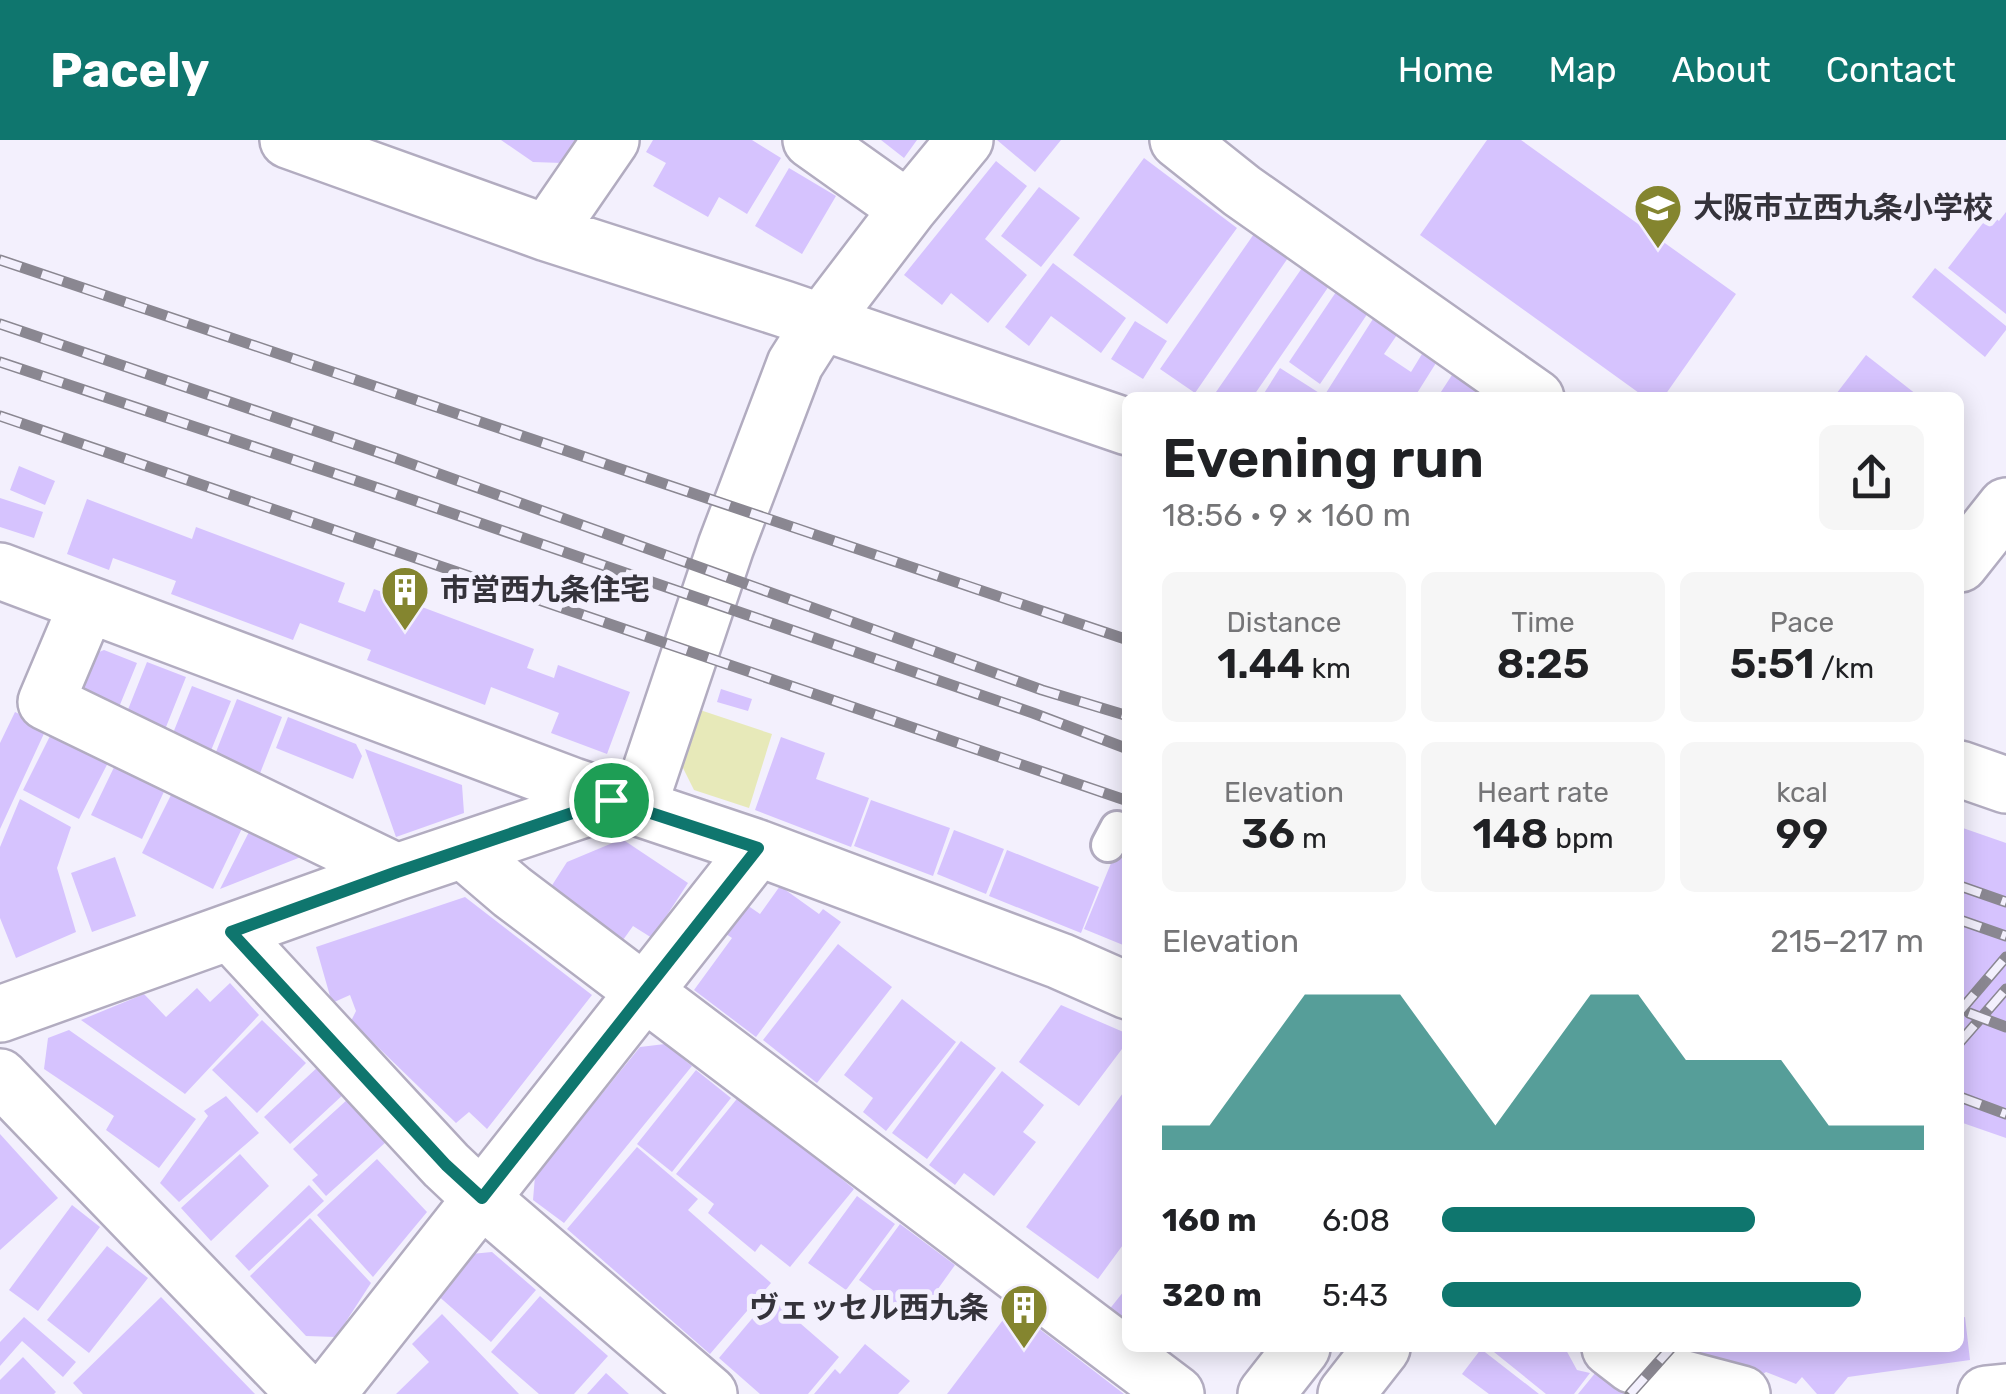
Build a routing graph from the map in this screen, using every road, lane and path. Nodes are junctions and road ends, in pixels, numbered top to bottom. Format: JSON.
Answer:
{"nodes":[{"id":1,"x":288,"y":140,"type":"edge"},
{"id":2,"x":610,"y":140,"type":"edge"},
{"id":3,"x":811,"y":140,"type":"edge"},
{"id":4,"x":965,"y":140,"type":"edge"},
{"id":5,"x":1178,"y":140,"type":"edge"},
{"id":6,"x":908,"y":209,"type":"junction"},
{"id":7,"x":546,"y":233,"type":"junction"},
{"id":8,"x":821,"y":323,"type":"junction"},
{"id":9,"x":1527,"y":392,"type":"edge"},
{"id":10,"x":1122,"y":424,"type":"edge"},
{"id":11,"x":2006,"y":506,"type":"edge"},
{"id":12,"x":1964,"y":559,"type":"edge"},
{"id":13,"x":0,"y":571,"type":"edge"},
{"id":14,"x":87,"y":605,"type":"junction"},
{"id":15,"x":1964,"y":770,"type":"edge"},
{"id":16,"x":2006,"y":785,"type":"edge"},
{"id":17,"x":624,"y":804,"type":"junction"},
{"id":18,"x":758,"y":848,"type":"junction"},
{"id":19,"x":464,"y":851,"type":"junction"},
{"id":20,"x":397,"y":872,"type":"junction"},
{"id":21,"x":231,"y":932,"type":"junction"},
{"id":22,"x":1122,"y":988,"type":"edge"},
{"id":23,"x":646,"y":992,"type":"junction"},
{"id":24,"x":0,"y":1014,"type":"edge"},
{"id":25,"x":0,"y":1077,"type":"edge"},
{"id":26,"x":482,"y":1198,"type":"junction"},
{"id":27,"x":1299,"y":1352,"type":"edge"},
{"id":28,"x":1379,"y":1352,"type":"edge"},
{"id":29,"x":1615,"y":1352,"type":"edge"},
{"id":30,"x":1723,"y":1392,"type":"edge"},
{"id":31,"x":2006,"y":1392,"type":"edge"},
{"id":32,"x":306,"y":1394,"type":"edge"},
{"id":33,"x":327,"y":1394,"type":"edge"},
{"id":34,"x":709,"y":1394,"type":"edge"},
{"id":35,"x":1176,"y":1394,"type":"edge"},
{"id":36,"x":1266,"y":1394,"type":"edge"},
{"id":37,"x":1346,"y":1394,"type":"edge"},
{"id":38,"x":1986,"y":1394,"type":"edge"}],
"edges":[{"from":1,"to":7,"type":"street"},
{"from":2,"to":7,"type":"street"},
{"from":3,"to":6,"type":"street"},
{"from":4,"to":6,"type":"street"},
{"from":5,"to":9,"type":"street"},
{"from":6,"to":8,"type":"street"},
{"from":7,"to":8,"type":"street"},
{"from":8,"to":10,"type":"street"},
{"from":8,"to":17,"type":"street"},
{"from":11,"to":12,"type":"street"},
{"from":13,"to":14,"type":"street"},
{"from":14,"to":17,"type":"street"},
{"from":14,"to":20,"type":"street"},
{"from":15,"to":16,"type":"street"},
{"from":17,"to":18,"type":"street"},
{"from":17,"to":19,"type":"street"},
{"from":18,"to":22,"type":"street"},
{"from":18,"to":23,"type":"street"},
{"from":19,"to":20,"type":"street"},
{"from":19,"to":23,"type":"street"},
{"from":20,"to":21,"type":"street"},
{"from":21,"to":24,"type":"street"},
{"from":21,"to":26,"type":"street"},
{"from":23,"to":26,"type":"street"},
{"from":23,"to":35,"type":"street"},
{"from":25,"to":32,"type":"street"},
{"from":26,"to":33,"type":"street"},
{"from":26,"to":34,"type":"street"},
{"from":27,"to":36,"type":"street"},
{"from":28,"to":37,"type":"street"},
{"from":29,"to":30,"type":"street"},
{"from":31,"to":38,"type":"street"}]}
